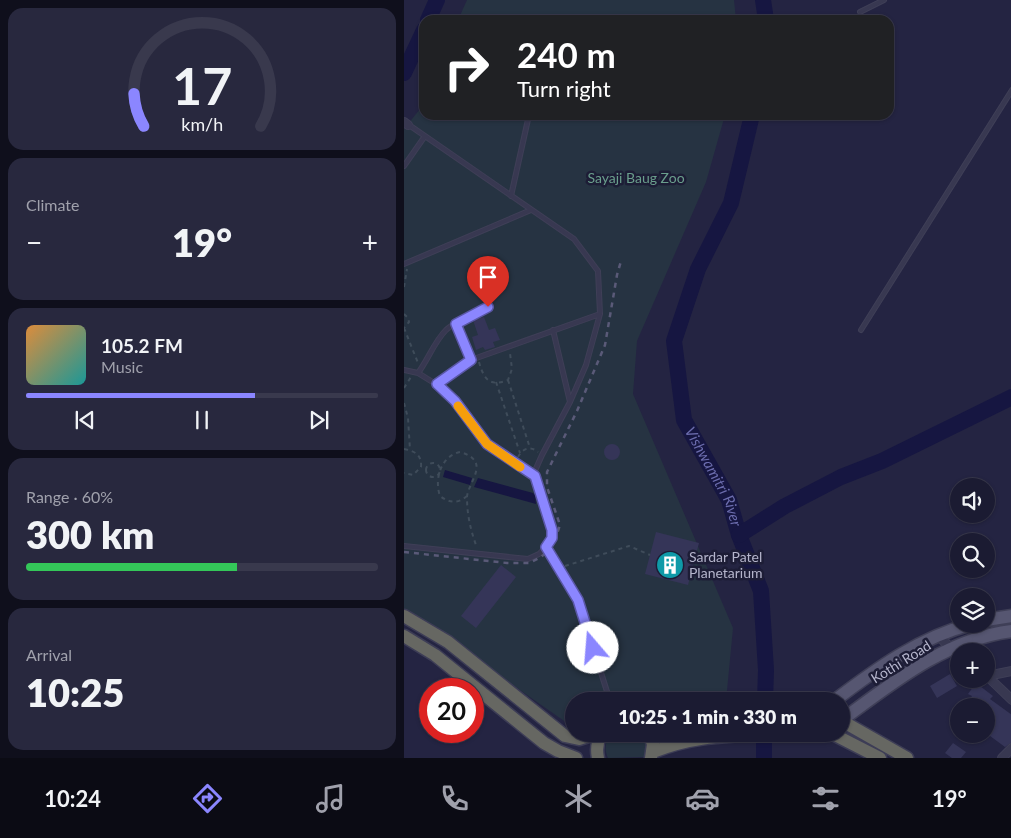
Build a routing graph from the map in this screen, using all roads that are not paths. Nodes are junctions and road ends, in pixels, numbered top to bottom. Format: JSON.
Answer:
{"nodes":[{"id":1,"x":884,"y":0,"type":"edge"},
{"id":2,"x":860,"y":12,"type":"dead end"},
{"id":3,"x":1011,"y":90,"type":"edge"},
{"id":4,"x":528,"y":120,"type":"edge"},
{"id":5,"x":406,"y":124,"type":"edge"},
{"id":6,"x":425,"y":136,"type":"junction"},
{"id":7,"x":404,"y":166,"type":"edge"},
{"id":8,"x":510,"y":196,"type":"junction"},
{"id":9,"x":531,"y":210,"type":"junction"},
{"id":10,"x":406,"y":263,"type":"edge"},
{"id":11,"x":488,"y":307,"type":"dead end"},
{"id":12,"x":600,"y":314,"type":"junction"},
{"id":13,"x":456,"y":324,"type":"junction"},
{"id":14,"x":553,"y":330,"type":"junction"},
{"id":15,"x":861,"y":330,"type":"dead end"},
{"id":16,"x":471,"y":360,"type":"junction"},
{"id":17,"x":404,"y":370,"type":"edge"},
{"id":18,"x":417,"y":372,"type":"junction"},
{"id":19,"x":437,"y":384,"type":"junction"},
{"id":20,"x":570,"y":402,"type":"junction"},
{"id":21,"x":535,"y":476,"type":"junction"},
{"id":22,"x":404,"y":546,"type":"edge"},
{"id":23,"x":546,"y":547,"type":"junction"},
{"id":24,"x":404,"y":616,"type":"edge"},
{"id":25,"x":1011,"y":616,"type":"edge"},
{"id":26,"x":995,"y":619,"type":"edge"},
{"id":27,"x":950,"y":631,"type":"edge"},
{"id":28,"x":1011,"y":631,"type":"edge"},
{"id":29,"x":937,"y":635,"type":"junction"},
{"id":30,"x":404,"y":636,"type":"edge"},
{"id":31,"x":966,"y":643,"type":"edge"},
{"id":32,"x":950,"y":647,"type":"edge"},
{"id":33,"x":950,"y":654,"type":"edge"},
{"id":34,"x":1011,"y":672,"type":"edge"},
{"id":35,"x":995,"y":674,"type":"edge"},
{"id":36,"x":995,"y":683,"type":"edge"},
{"id":37,"x":607,"y":692,"type":"edge"},
{"id":38,"x":846,"y":692,"type":"edge"},
{"id":39,"x":1011,"y":700,"type":"edge"},
{"id":40,"x":850,"y":714,"type":"edge"},
{"id":41,"x":850,"y":725,"type":"edge"},
{"id":42,"x":565,"y":736,"type":"edge"},
{"id":43,"x":598,"y":742,"type":"edge"},
{"id":44,"x":652,"y":742,"type":"edge"},
{"id":45,"x":685,"y":742,"type":"edge"},
{"id":46,"x":844,"y":742,"type":"edge"},
{"id":47,"x":1011,"y":748,"type":"edge"},
{"id":48,"x":860,"y":753,"type":"edge"},
{"id":49,"x":652,"y":755,"type":"edge"},
{"id":50,"x":576,"y":758,"type":"edge"},
{"id":51,"x":598,"y":758,"type":"edge"},
{"id":52,"x":880,"y":758,"type":"edge"},
{"id":53,"x":907,"y":758,"type":"edge"},
{"id":54,"x":1002,"y":758,"type":"edge"}],
"edges":[{"from":1,"to":2,"type":"lane"},
{"from":3,"to":15,"type":"lane"},
{"from":4,"to":8,"type":"lane"},
{"from":5,"to":6,"type":"lane"},
{"from":6,"to":7,"type":"lane"},
{"from":6,"to":8,"type":"lane"},
{"from":8,"to":9,"type":"lane"},
{"from":9,"to":10,"type":"lane"},
{"from":9,"to":12,"type":"lane"},
{"from":11,"to":13,"type":"lane"},
{"from":12,"to":14,"type":"lane"},
{"from":12,"to":20,"type":"lane"},
{"from":13,"to":16,"type":"lane"},
{"from":13,"to":18,"type":"lane"},
{"from":14,"to":16,"type":"lane"},
{"from":14,"to":20,"type":"lane"},
{"from":16,"to":19,"type":"lane"},
{"from":17,"to":18,"type":"lane"},
{"from":18,"to":19,"type":"lane"},
{"from":19,"to":21,"type":"lane"},
{"from":20,"to":21,"type":"lane"},
{"from":21,"to":23,"type":"lane"},
{"from":22,"to":23,"type":"lane"},
{"from":23,"to":37,"type":"lane"},
{"from":24,"to":42,"type":"highway"},
{"from":25,"to":26,"type":"main road"},
{"from":27,"to":29,"type":"main road","name":"Kothi Road"},
{"from":28,"to":31,"type":"main road","name":"Kothi Road"},
{"from":29,"to":32,"type":"street"},
{"from":29,"to":38,"type":"main road","name":"Kothi Road"},
{"from":30,"to":50,"type":"highway"},
{"from":33,"to":40,"type":"main road","name":"Kothi Road"},
{"from":34,"to":35,"type":"street"},
{"from":36,"to":39,"type":"street"},
{"from":41,"to":53,"type":"highway"},
{"from":43,"to":51,"type":"highway"},
{"from":44,"to":49,"type":"highway"},
{"from":45,"to":49,"type":"highway"},
{"from":46,"to":48,"type":"highway"},
{"from":47,"to":54,"type":"street"},
{"from":48,"to":52,"type":"highway"}]}
